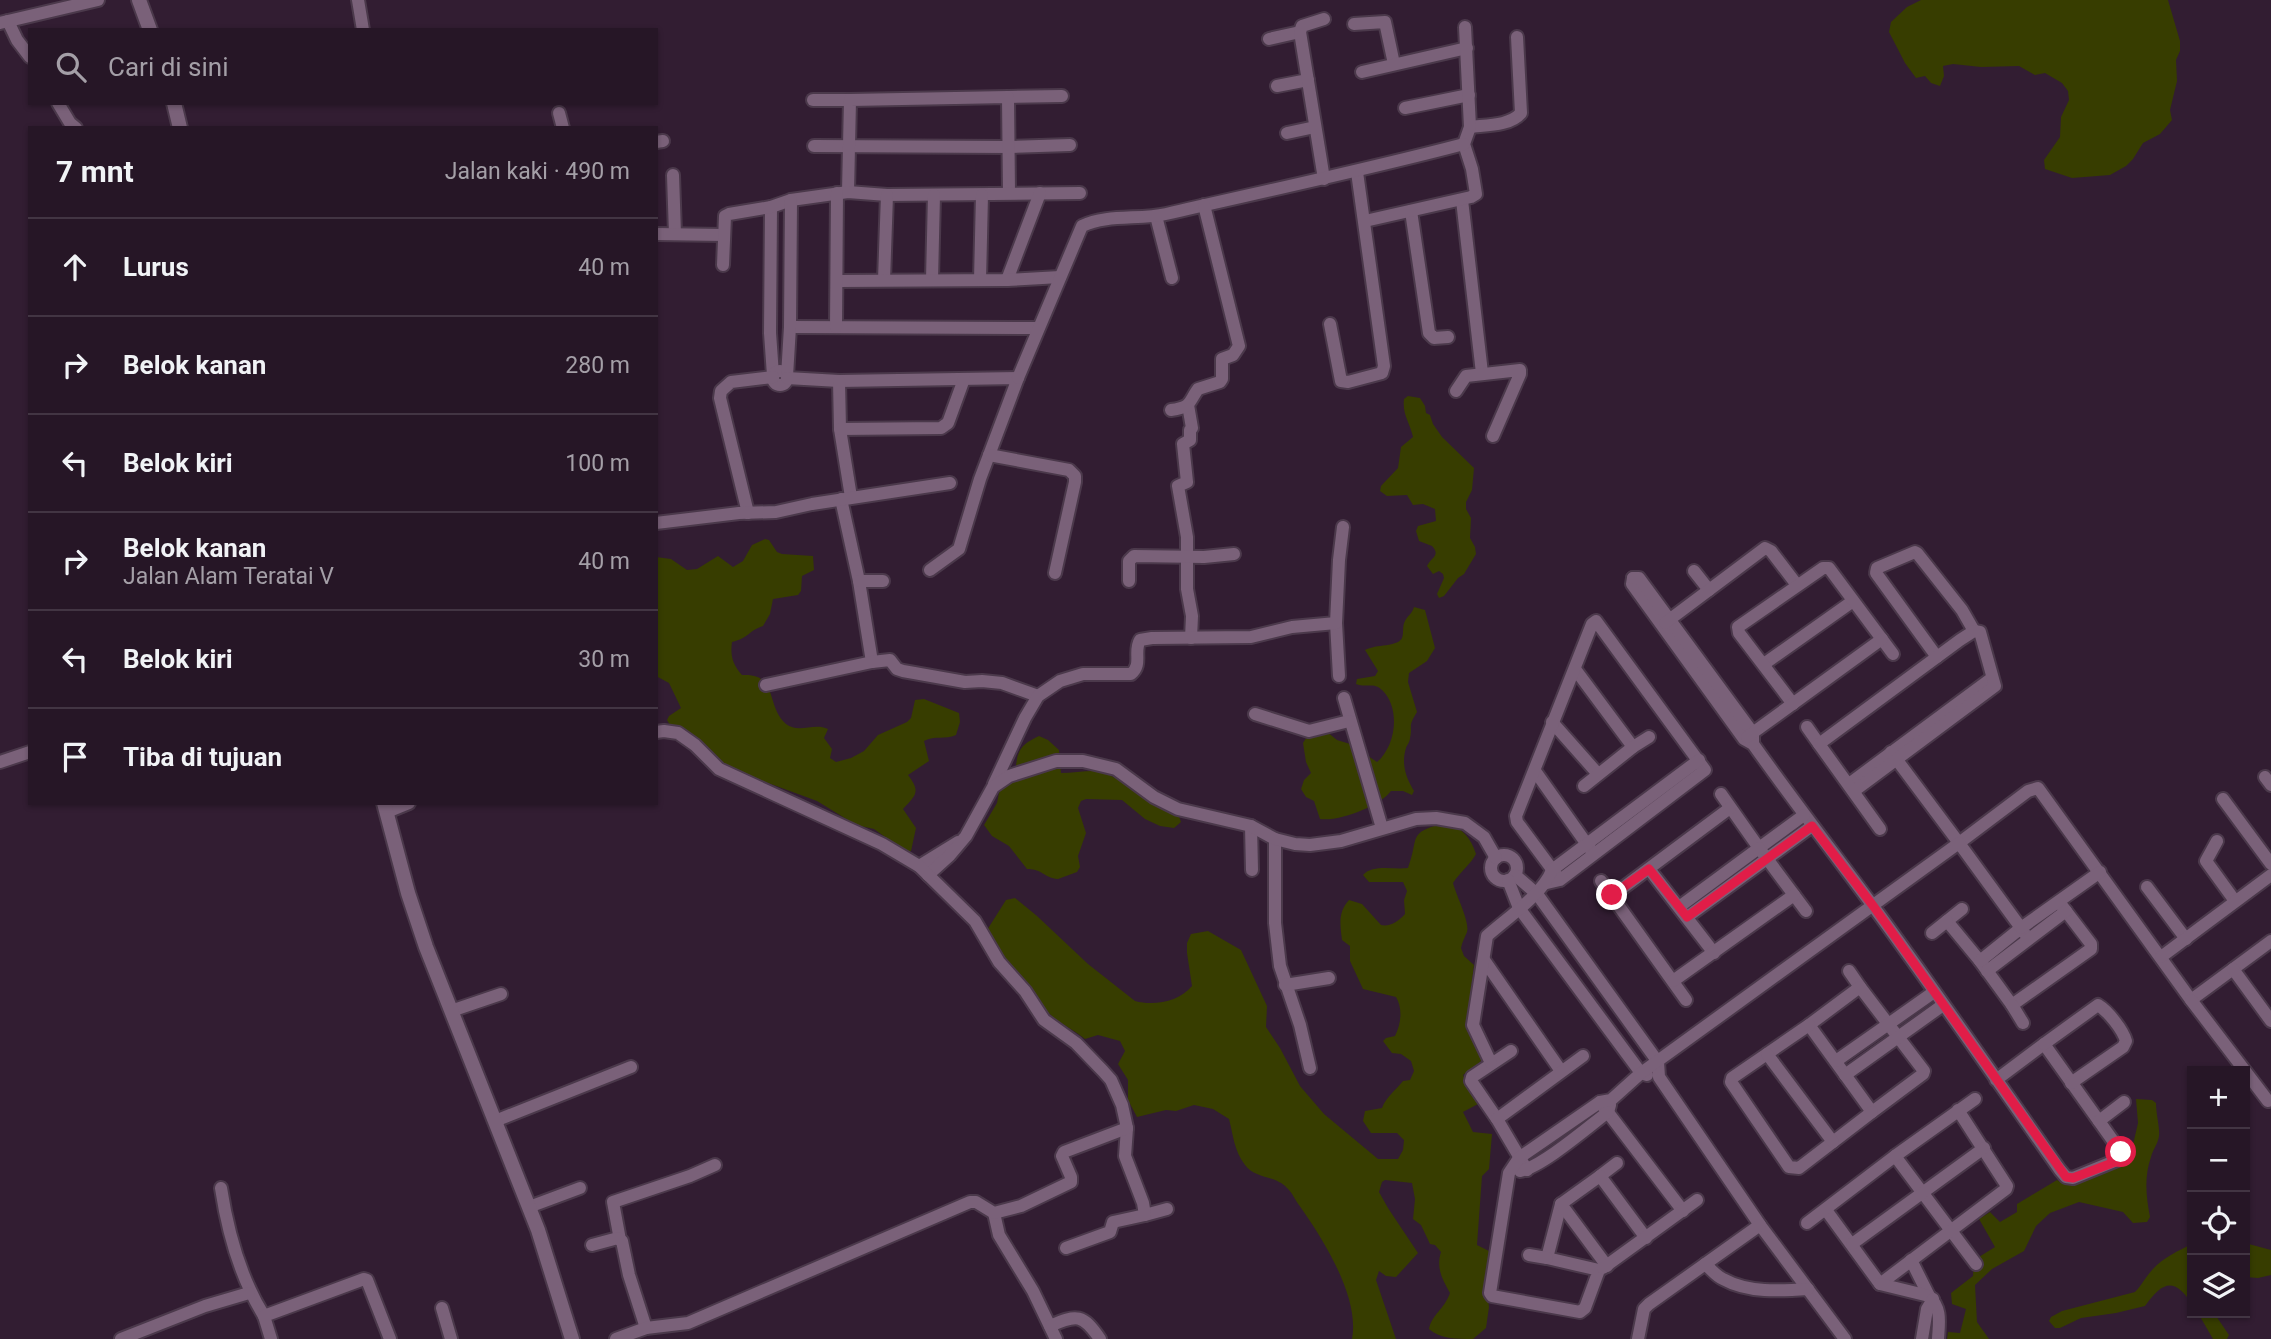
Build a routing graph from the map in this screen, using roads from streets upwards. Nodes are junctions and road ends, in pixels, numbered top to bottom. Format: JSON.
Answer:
{"nodes":[{"id":1,"x":98,"y":0,"type":"edge"},
{"id":2,"x":139,"y":0,"type":"edge"},
{"id":3,"x":358,"y":0,"type":"edge"},
{"id":4,"x":1324,"y":19,"type":"dead end"},
{"id":5,"x":4,"y":22,"type":"edge"},
{"id":6,"x":1354,"y":24,"type":"dead end"},
{"id":7,"x":1465,"y":27,"type":"dead end"},
{"id":8,"x":149,"y":28,"type":"edge"},
{"id":9,"x":363,"y":28,"type":"edge"},
{"id":10,"x":1300,"y":32,"type":"junction"},
{"id":11,"x":1517,"y":37,"type":"dead end"},
{"id":12,"x":1269,"y":39,"type":"dead end"},
{"id":13,"x":1467,"y":48,"type":"junction"},
{"id":14,"x":28,"y":54,"type":"edge"},
{"id":15,"x":1394,"y":64,"type":"junction"},
{"id":16,"x":1362,"y":72,"type":"dead end"},
{"id":17,"x":1308,"y":80,"type":"junction"},
{"id":18,"x":1277,"y":86,"type":"dead end"},
{"id":19,"x":1469,"y":95,"type":"junction"},
{"id":20,"x":1062,"y":96,"type":"dead end"},
{"id":21,"x":1008,"y":97,"type":"junction"},
{"id":22,"x":813,"y":100,"type":"dead end"},
{"id":23,"x":850,"y":100,"type":"junction"},
{"id":24,"x":59,"y":105,"type":"edge"},
{"id":25,"x":174,"y":105,"type":"edge"},
{"id":26,"x":1405,"y":108,"type":"dead end"},
{"id":27,"x":559,"y":113,"type":"dead end"},
{"id":28,"x":74,"y":126,"type":"edge"},
{"id":29,"x":180,"y":126,"type":"edge"},
{"id":30,"x":562,"y":126,"type":"edge"},
{"id":31,"x":1315,"y":127,"type":"junction"},
{"id":32,"x":1470,"y":127,"type":"junction"},
{"id":33,"x":1287,"y":133,"type":"dead end"},
{"id":34,"x":1464,"y":144,"type":"junction"},
{"id":35,"x":848,"y":145,"type":"junction"},
{"id":36,"x":1070,"y":145,"type":"dead end"},
{"id":37,"x":814,"y":146,"type":"dead end"},
{"id":38,"x":1010,"y":147,"type":"junction"},
{"id":39,"x":1357,"y":172,"type":"junction"},
{"id":40,"x":673,"y":175,"type":"dead end"},
{"id":41,"x":1324,"y":179,"type":"junction"},
{"id":42,"x":842,"y":192,"type":"junction"},
{"id":43,"x":1009,"y":193,"type":"junction"},
{"id":44,"x":1040,"y":193,"type":"junction"},
{"id":45,"x":1080,"y":193,"type":"dead end"},
{"id":46,"x":887,"y":195,"type":"junction"},
{"id":47,"x":934,"y":195,"type":"junction"},
{"id":48,"x":982,"y":195,"type":"junction"},
{"id":49,"x":792,"y":200,"type":"junction"},
{"id":50,"x":1462,"y":200,"type":"junction"},
{"id":51,"x":1204,"y":205,"type":"junction"},
{"id":52,"x":771,"y":207,"type":"junction"},
{"id":53,"x":1411,"y":211,"type":"junction"},
{"id":54,"x":1156,"y":216,"type":"junction"},
{"id":55,"x":1365,"y":220,"type":"junction"},
{"id":56,"x":658,"y":234,"type":"edge"},
{"id":57,"x":676,"y":234,"type":"junction"},
{"id":58,"x":723,"y":235,"type":"junction"},
{"id":59,"x":723,"y":265,"type":"dead end"},
{"id":60,"x":1060,"y":277,"type":"junction"},
{"id":61,"x":1172,"y":278,"type":"dead end"},
{"id":62,"x":884,"y":280,"type":"junction"},
{"id":63,"x":932,"y":280,"type":"junction"},
{"id":64,"x":980,"y":280,"type":"junction"},
{"id":65,"x":1007,"y":280,"type":"junction"},
{"id":66,"x":838,"y":281,"type":"junction"},
{"id":67,"x":1330,"y":324,"type":"dead end"},
{"id":68,"x":790,"y":327,"type":"junction"},
{"id":69,"x":836,"y":327,"type":"junction"},
{"id":70,"x":1038,"y":328,"type":"junction"},
{"id":71,"x":1448,"y":337,"type":"dead end"},
{"id":72,"x":1482,"y":373,"type":"junction"},
{"id":73,"x":780,"y":377,"type":"junction"},
{"id":74,"x":1018,"y":378,"type":"junction"},
{"id":75,"x":964,"y":379,"type":"junction"},
{"id":76,"x":839,"y":381,"type":"junction"},
{"id":77,"x":1456,"y":391,"type":"dead end"},
{"id":78,"x":1188,"y":405,"type":"junction"},
{"id":79,"x":1171,"y":410,"type":"dead end"},
{"id":80,"x":839,"y":429,"type":"junction"},
{"id":81,"x":1493,"y":436,"type":"dead end"},
{"id":82,"x":989,"y":455,"type":"junction"},
{"id":83,"x":950,"y":483,"type":"dead end"},
{"id":84,"x":846,"y":498,"type":"junction"},
{"id":85,"x":748,"y":513,"type":"junction"},
{"id":86,"x":658,"y":523,"type":"edge"},
{"id":87,"x":1343,"y":527,"type":"dead end"},
{"id":88,"x":1234,"y":554,"type":"dead end"},
{"id":89,"x":1186,"y":557,"type":"junction"},
{"id":90,"x":930,"y":570,"type":"dead end"},
{"id":91,"x":1694,"y":571,"type":"dead end"},
{"id":92,"x":1055,"y":573,"type":"dead end"},
{"id":93,"x":859,"y":581,"type":"junction"},
{"id":94,"x":883,"y":581,"type":"dead end"},
{"id":95,"x":1129,"y":581,"type":"dead end"},
{"id":96,"x":1797,"y":585,"type":"junction"},
{"id":97,"x":1709,"y":590,"type":"junction"},
{"id":98,"x":1853,"y":601,"type":"junction"},
{"id":99,"x":1336,"y":623,"type":"junction"},
{"id":100,"x":1974,"y":631,"type":"junction"},
{"id":101,"x":1191,"y":638,"type":"junction"},
{"id":102,"x":1882,"y":639,"type":"junction"},
{"id":103,"x":1893,"y":654,"type":"dead end"},
{"id":104,"x":1937,"y":657,"type":"junction"},
{"id":105,"x":872,"y":662,"type":"junction"},
{"id":106,"x":1764,"y":664,"type":"junction"},
{"id":107,"x":1575,"y":668,"type":"junction"},
{"id":108,"x":1339,"y":676,"type":"dead end"},
{"id":109,"x":766,"y":685,"type":"dead end"},
{"id":110,"x":1038,"y":696,"type":"junction"},
{"id":111,"x":1344,"y":698,"type":"dead end"},
{"id":112,"x":1793,"y":704,"type":"junction"},
{"id":113,"x":1255,"y":714,"type":"dead end"},
{"id":114,"x":1349,"y":720,"type":"junction"},
{"id":115,"x":1552,"y":722,"type":"junction"},
{"id":116,"x":1807,"y":727,"type":"dead end"},
{"id":117,"x":658,"y":732,"type":"edge"},
{"id":118,"x":1649,"y":737,"type":"dead end"},
{"id":119,"x":1750,"y":739,"type":"junction"},
{"id":120,"x":1819,"y":744,"type":"junction"},
{"id":121,"x":1633,"y":747,"type":"junction"},
{"id":122,"x":28,"y":753,"type":"edge"},
{"id":123,"x":1894,"y":756,"type":"junction"},
{"id":124,"x":0,"y":762,"type":"edge"},
{"id":125,"x":1535,"y":771,"type":"junction"},
{"id":126,"x":1598,"y":774,"type":"junction"},
{"id":127,"x":1584,"y":786,"type":"dead end"},
{"id":128,"x":993,"y":787,"type":"junction"},
{"id":129,"x":1852,"y":788,"type":"junction"},
{"id":130,"x":1720,"y":794,"type":"dead end"},
{"id":131,"x":2223,"y":799,"type":"dead end"},
{"id":132,"x":386,"y":807,"type":"edge"},
{"id":133,"x":1730,"y":808,"type":"junction"},
{"id":134,"x":1804,"y":815,"type":"junction"},
{"id":135,"x":1812,"y":826,"type":"junction"},
{"id":136,"x":1251,"y":827,"type":"junction"},
{"id":137,"x":1382,"y":828,"type":"junction"},
{"id":138,"x":1880,"y":829,"type":"dead end"},
{"id":139,"x":1275,"y":839,"type":"junction"},
{"id":140,"x":2217,"y":841,"type":"dead end"},
{"id":141,"x":1959,"y":843,"type":"junction"},
{"id":142,"x":1591,"y":849,"type":"junction"},
{"id":143,"x":1763,"y":853,"type":"junction"},
{"id":144,"x":1496,"y":858,"type":"junction"},
{"id":145,"x":2271,"y":864,"type":"edge"},
{"id":146,"x":929,"y":867,"type":"junction"},
{"id":147,"x":1649,"y":869,"type":"junction"},
{"id":148,"x":1252,"y":870,"type":"dead end"},
{"id":149,"x":2100,"y":872,"type":"junction"},
{"id":150,"x":2271,"y":875,"type":"edge"},
{"id":151,"x":1512,"y":877,"type":"junction"},
{"id":152,"x":1553,"y":878,"type":"junction"},
{"id":153,"x":1601,"y":881,"type":"dead end"},
{"id":154,"x":2147,"y":887,"type":"dead end"},
{"id":155,"x":1536,"y":894,"type":"junction"},
{"id":156,"x":1612,"y":895,"type":"junction"},
{"id":157,"x":1794,"y":895,"type":"junction"},
{"id":158,"x":2235,"y":901,"type":"junction"},
{"id":159,"x":2062,"y":906,"type":"junction"},
{"id":160,"x":1874,"y":907,"type":"junction"},
{"id":161,"x":1519,"y":908,"type":"junction"},
{"id":162,"x":1962,"y":909,"type":"dead end"},
{"id":163,"x":1806,"y":911,"type":"dead end"},
{"id":164,"x":1683,"y":912,"type":"junction"},
{"id":165,"x":1947,"y":921,"type":"junction"},
{"id":166,"x":1932,"y":933,"type":"dead end"},
{"id":167,"x":2025,"y":933,"type":"junction"},
{"id":168,"x":2186,"y":939,"type":"junction"},
{"id":169,"x":2271,"y":940,"type":"edge"},
{"id":170,"x":1714,"y":953,"type":"junction"},
{"id":171,"x":2161,"y":957,"type":"junction"},
{"id":172,"x":1484,"y":960,"type":"junction"},
{"id":173,"x":1983,"y":966,"type":"junction"},
{"id":174,"x":2233,"y":969,"type":"junction"},
{"id":175,"x":1849,"y":971,"type":"dead end"},
{"id":176,"x":1329,"y":978,"type":"dead end"},
{"id":177,"x":1673,"y":981,"type":"junction"},
{"id":178,"x":1285,"y":985,"type":"junction"},
{"id":179,"x":1860,"y":987,"type":"junction"},
{"id":180,"x":1934,"y":992,"type":"junction"},
{"id":181,"x":502,"y":994,"type":"dead end"},
{"id":182,"x":1686,"y":1000,"type":"dead end"},
{"id":183,"x":2191,"y":1000,"type":"junction"},
{"id":184,"x":1943,"y":1005,"type":"junction"},
{"id":185,"x":2012,"y":1005,"type":"junction"},
{"id":186,"x":450,"y":1011,"type":"junction"},
{"id":187,"x":2271,"y":1021,"type":"edge"},
{"id":188,"x":2023,"y":1023,"type":"dead end"},
{"id":189,"x":1888,"y":1024,"type":"junction"},
{"id":190,"x":1808,"y":1025,"type":"junction"},
{"id":191,"x":1898,"y":1036,"type":"junction"},
{"id":192,"x":2044,"y":1044,"type":"junction"},
{"id":193,"x":1511,"y":1051,"type":"dead end"},
{"id":194,"x":1767,"y":1054,"type":"junction"},
{"id":195,"x":1583,"y":1056,"type":"dead end"},
{"id":196,"x":1836,"y":1061,"type":"junction"},
{"id":197,"x":1658,"y":1062,"type":"junction"},
{"id":198,"x":1491,"y":1063,"type":"junction"},
{"id":199,"x":631,"y":1067,"type":"dead end"},
{"id":200,"x":1310,"y":1068,"type":"dead end"},
{"id":201,"x":1561,"y":1071,"type":"junction"},
{"id":202,"x":1641,"y":1073,"type":"junction"},
{"id":203,"x":1845,"y":1075,"type":"junction"},
{"id":204,"x":1659,"y":1077,"type":"junction"},
{"id":205,"x":1996,"y":1080,"type":"junction"},
{"id":206,"x":2071,"y":1083,"type":"junction"},
{"id":207,"x":1975,"y":1099,"type":"dead end"},
{"id":208,"x":2268,"y":1101,"type":"dead end"},
{"id":209,"x":2124,"y":1102,"type":"dead end"},
{"id":210,"x":1606,"y":1105,"type":"junction"},
{"id":211,"x":1958,"y":1111,"type":"junction"},
{"id":212,"x":1872,"y":1112,"type":"junction"},
{"id":213,"x":1497,"y":1119,"type":"junction"},
{"id":214,"x":495,"y":1121,"type":"junction"},
{"id":215,"x":2099,"y":1121,"type":"junction"},
{"id":216,"x":1127,"y":1128,"type":"junction"},
{"id":217,"x":1833,"y":1142,"type":"junction"},
{"id":218,"x":1984,"y":1148,"type":"junction"},
{"id":219,"x":1895,"y":1156,"type":"junction"},
{"id":220,"x":1519,"y":1158,"type":"junction"},
{"id":221,"x":1617,"y":1163,"type":"dead end"},
{"id":222,"x":715,"y":1165,"type":"dead end"},
{"id":223,"x":1527,"y":1170,"type":"junction"},
{"id":224,"x":1509,"y":1173,"type":"junction"},
{"id":225,"x":1600,"y":1176,"type":"junction"},
{"id":226,"x":221,"y":1188,"type":"dead end"},
{"id":227,"x":580,"y":1188,"type":"dead end"},
{"id":228,"x":1924,"y":1193,"type":"junction"},
{"id":229,"x":1697,"y":1200,"type":"dead end"},
{"id":230,"x":1561,"y":1204,"type":"junction"},
{"id":231,"x":529,"y":1207,"type":"junction"},
{"id":232,"x":1167,"y":1209,"type":"dead end"},
{"id":233,"x":1826,"y":1210,"type":"junction"},
{"id":234,"x":1683,"y":1211,"type":"junction"},
{"id":235,"x":995,"y":1213,"type":"junction"},
{"id":236,"x":1145,"y":1215,"type":"junction"},
{"id":237,"x":1807,"y":1223,"type":"dead end"},
{"id":238,"x":1760,"y":1225,"type":"junction"},
{"id":239,"x":1952,"y":1230,"type":"junction"},
{"id":240,"x":1646,"y":1238,"type":"junction"},
{"id":241,"x":620,"y":1240,"type":"junction"},
{"id":242,"x":1852,"y":1244,"type":"junction"},
{"id":243,"x":592,"y":1245,"type":"dead end"},
{"id":244,"x":1066,"y":1248,"type":"dead end"},
{"id":245,"x":1529,"y":1255,"type":"dead end"},
{"id":246,"x":1547,"y":1258,"type":"junction"},
{"id":247,"x":1911,"y":1261,"type":"junction"},
{"id":248,"x":1705,"y":1264,"type":"junction"},
{"id":249,"x":1976,"y":1264,"type":"dead end"},
{"id":250,"x":1603,"y":1268,"type":"junction"},
{"id":251,"x":1880,"y":1283,"type":"junction"},
{"id":252,"x":1808,"y":1289,"type":"junction"},
{"id":253,"x":249,"y":1293,"type":"junction"},
{"id":254,"x":1931,"y":1298,"type":"junction"},
{"id":255,"x":442,"y":1308,"type":"dead end"},
{"id":256,"x":264,"y":1316,"type":"junction"},
{"id":257,"x":1050,"y":1326,"type":"junction"},
{"id":258,"x":646,"y":1328,"type":"junction"},
{"id":259,"x":121,"y":1339,"type":"edge"},
{"id":260,"x":271,"y":1339,"type":"edge"},
{"id":261,"x":390,"y":1339,"type":"edge"},
{"id":262,"x":451,"y":1339,"type":"edge"},
{"id":263,"x":572,"y":1339,"type":"edge"},
{"id":264,"x":616,"y":1339,"type":"edge"},
{"id":265,"x":1056,"y":1339,"type":"edge"},
{"id":266,"x":1100,"y":1339,"type":"edge"},
{"id":267,"x":1638,"y":1339,"type":"edge"},
{"id":268,"x":1845,"y":1339,"type":"edge"},
{"id":269,"x":1922,"y":1339,"type":"edge"},
{"id":270,"x":1938,"y":1339,"type":"edge"}],
"edges":[{"from":1,"to":5,"type":"street"},
{"from":2,"to":8,"type":"street"},
{"from":3,"to":9,"type":"street"},
{"from":4,"to":10,"type":"street"},
{"from":5,"to":14,"type":"street"},
{"from":6,"to":15,"type":"street"},
{"from":7,"to":13,"type":"street"},
{"from":10,"to":12,"type":"street"},
{"from":10,"to":17,"type":"street"},
{"from":11,"to":32,"type":"street"},
{"from":13,"to":15,"type":"street"},
{"from":13,"to":19,"type":"street"},
{"from":15,"to":16,"type":"street"},
{"from":17,"to":18,"type":"street"},
{"from":17,"to":31,"type":"street"},
{"from":19,"to":26,"type":"street"},
{"from":19,"to":32,"type":"street"},
{"from":20,"to":21,"type":"street"},
{"from":21,"to":23,"type":"street"},
{"from":21,"to":38,"type":"street"},
{"from":22,"to":23,"type":"street"},
{"from":23,"to":35,"type":"street"},
{"from":24,"to":28,"type":"street"},
{"from":25,"to":29,"type":"street"},
{"from":27,"to":30,"type":"street"},
{"from":31,"to":33,"type":"street"},
{"from":31,"to":41,"type":"street"},
{"from":32,"to":34,"type":"street"},
{"from":34,"to":39,"type":"street"},
{"from":34,"to":50,"type":"street"},
{"from":35,"to":37,"type":"street"},
{"from":35,"to":38,"type":"street"},
{"from":35,"to":42,"type":"street"},
{"from":36,"to":38,"type":"street"},
{"from":38,"to":43,"type":"street"},
{"from":39,"to":41,"type":"street"},
{"from":39,"to":55,"type":"street"},
{"from":40,"to":57,"type":"street"},
{"from":41,"to":51,"type":"street"},
{"from":42,"to":46,"type":"street"},
{"from":42,"to":49,"type":"street"},
{"from":42,"to":66,"type":"street"},
{"from":43,"to":44,"type":"street"},
{"from":43,"to":48,"type":"street"},
{"from":44,"to":45,"type":"street"},
{"from":44,"to":65,"type":"street"},
{"from":46,"to":47,"type":"street"},
{"from":46,"to":62,"type":"street"},
{"from":47,"to":48,"type":"street"},
{"from":47,"to":63,"type":"street"},
{"from":48,"to":64,"type":"street"},
{"from":49,"to":52,"type":"street"},
{"from":49,"to":68,"type":"street"},
{"from":50,"to":53,"type":"street"},
{"from":50,"to":72,"type":"street"},
{"from":51,"to":54,"type":"street"},
{"from":51,"to":78,"type":"street"},
{"from":52,"to":58,"type":"street"},
{"from":52,"to":73,"type":"street"},
{"from":53,"to":55,"type":"street"},
{"from":53,"to":71,"type":"street"},
{"from":54,"to":60,"type":"street"},
{"from":54,"to":61,"type":"street"},
{"from":55,"to":67,"type":"street"},
{"from":56,"to":57,"type":"street"},
{"from":57,"to":58,"type":"street"},
{"from":58,"to":59,"type":"street"},
{"from":60,"to":65,"type":"street"},
{"from":60,"to":70,"type":"street"},
{"from":62,"to":63,"type":"street"},
{"from":62,"to":66,"type":"street"},
{"from":63,"to":64,"type":"street"},
{"from":64,"to":65,"type":"street"},
{"from":66,"to":69,"type":"street"},
{"from":68,"to":69,"type":"street"},
{"from":68,"to":73,"type":"street"},
{"from":69,"to":70,"type":"street"},
{"from":70,"to":74,"type":"street"},
{"from":72,"to":77,"type":"street"},
{"from":72,"to":81,"type":"street"},
{"from":73,"to":76,"type":"street"},
{"from":73,"to":85,"type":"street"},
{"from":74,"to":75,"type":"street"},
{"from":74,"to":82,"type":"street"},
{"from":75,"to":76,"type":"street"},
{"from":75,"to":80,"type":"street"},
{"from":76,"to":80,"type":"street"},
{"from":78,"to":79,"type":"street"},
{"from":78,"to":89,"type":"street"},
{"from":80,"to":84,"type":"street"},
{"from":82,"to":90,"type":"street"},
{"from":82,"to":92,"type":"street"},
{"from":83,"to":84,"type":"street"},
{"from":84,"to":85,"type":"street"},
{"from":84,"to":93,"type":"street"},
{"from":85,"to":86,"type":"street"},
{"from":87,"to":99,"type":"street"},
{"from":88,"to":89,"type":"street"},
{"from":89,"to":95,"type":"street"},
{"from":89,"to":101,"type":"street"},
{"from":91,"to":97,"type":"street"},
{"from":93,"to":94,"type":"street"},
{"from":93,"to":105,"type":"street"},
{"from":96,"to":97,"type":"street"},
{"from":96,"to":98,"type":"street"},
{"from":96,"to":106,"type":"street"},
{"from":97,"to":119,"type":"street"},
{"from":98,"to":102,"type":"street"},
{"from":98,"to":106,"type":"street"},
{"from":99,"to":101,"type":"street"},
{"from":99,"to":108,"type":"street"},
{"from":100,"to":104,"type":"street"},
{"from":100,"to":104,"type":"street"},
{"from":100,"to":123,"type":"street"},
{"from":101,"to":110,"type":"street"},
{"from":102,"to":103,"type":"street"},
{"from":102,"to":112,"type":"street"},
{"from":104,"to":120,"type":"street"},
{"from":105,"to":109,"type":"street"},
{"from":105,"to":110,"type":"street"},
{"from":106,"to":112,"type":"street"},
{"from":107,"to":115,"type":"street"},
{"from":107,"to":121,"type":"street"},
{"from":107,"to":142,"type":"street"},
{"from":110,"to":128,"type":"street"},
{"from":111,"to":114,"type":"street"},
{"from":112,"to":119,"type":"street"},
{"from":113,"to":114,"type":"street"},
{"from":114,"to":137,"type":"street"},
{"from":115,"to":125,"type":"street"},
{"from":115,"to":126,"type":"street"},
{"from":116,"to":120,"type":"street"},
{"from":117,"to":146,"type":"street"},
{"from":118,"to":121,"type":"street"},
{"from":119,"to":134,"type":"street"},
{"from":120,"to":129,"type":"street"},
{"from":121,"to":126,"type":"street"},
{"from":122,"to":124,"type":"street"},
{"from":123,"to":129,"type":"street"},
{"from":123,"to":141,"type":"street"},
{"from":125,"to":142,"type":"street"},
{"from":125,"to":152,"type":"street"},
{"from":126,"to":127,"type":"street"},
{"from":128,"to":136,"type":"street"},
{"from":128,"to":146,"type":"street"},
{"from":129,"to":138,"type":"street"},
{"from":130,"to":133,"type":"street"},
{"from":131,"to":145,"type":"street"},
{"from":132,"to":186,"type":"street"},
{"from":133,"to":143,"type":"street"},
{"from":133,"to":147,"type":"street"},
{"from":134,"to":135,"type":"street"},
{"from":134,"to":143,"type":"street"},
{"from":135,"to":143,"type":"street"},
{"from":135,"to":160,"type":"street"},
{"from":136,"to":139,"type":"street"},
{"from":136,"to":148,"type":"street"},
{"from":137,"to":139,"type":"street"},
{"from":137,"to":144,"type":"street"},
{"from":139,"to":178,"type":"street"},
{"from":140,"to":158,"type":"street"},
{"from":141,"to":149,"type":"street"},
{"from":141,"to":160,"type":"street"},
{"from":141,"to":167,"type":"street"},
{"from":142,"to":152,"type":"street"},
{"from":143,"to":157,"type":"street"},
{"from":143,"to":164,"type":"street"},
{"from":144,"to":151,"type":"street"},
{"from":144,"to":151,"type":"street"},
{"from":146,"to":216,"type":"street"},
{"from":147,"to":156,"type":"street"},
{"from":147,"to":164,"type":"street"},
{"from":149,"to":159,"type":"street"},
{"from":149,"to":171,"type":"street"},
{"from":150,"to":158,"type":"street"},
{"from":151,"to":155,"type":"street"},
{"from":151,"to":161,"type":"street"},
{"from":152,"to":155,"type":"street"},
{"from":153,"to":156,"type":"street"},
{"from":154,"to":168,"type":"street"},
{"from":155,"to":161,"type":"street"},
{"from":155,"to":197,"type":"street"},
{"from":156,"to":177,"type":"street"},
{"from":157,"to":163,"type":"street"},
{"from":157,"to":170,"type":"street"},
{"from":158,"to":168,"type":"street"},
{"from":159,"to":167,"type":"street"},
{"from":159,"to":185,"type":"street"},
{"from":160,"to":180,"type":"street"},
{"from":160,"to":197,"type":"street"},
{"from":161,"to":172,"type":"street"},
{"from":161,"to":202,"type":"street"},
{"from":162,"to":165,"type":"street"},
{"from":164,"to":170,"type":"street"},
{"from":165,"to":166,"type":"street"},
{"from":165,"to":173,"type":"street"},
{"from":167,"to":173,"type":"street"},
{"from":168,"to":171,"type":"street"},
{"from":169,"to":174,"type":"street"},
{"from":170,"to":177,"type":"street"},
{"from":171,"to":183,"type":"street"},
{"from":172,"to":198,"type":"street"},
{"from":172,"to":201,"type":"street"},
{"from":173,"to":185,"type":"street"},
{"from":174,"to":183,"type":"street"},
{"from":174,"to":187,"type":"street"},
{"from":175,"to":179,"type":"street"},
{"from":176,"to":178,"type":"street"},
{"from":177,"to":182,"type":"street"},
{"from":178,"to":200,"type":"street"},
{"from":179,"to":189,"type":"street"},
{"from":179,"to":190,"type":"street"},
{"from":180,"to":184,"type":"street"},
{"from":180,"to":189,"type":"street"},
{"from":181,"to":186,"type":"street"},
{"from":183,"to":208,"type":"street"},
{"from":184,"to":191,"type":"street"},
{"from":184,"to":205,"type":"street"},
{"from":185,"to":188,"type":"street"},
{"from":186,"to":214,"type":"street"},
{"from":189,"to":191,"type":"street"},
{"from":189,"to":196,"type":"street"},
{"from":190,"to":194,"type":"street"},
{"from":190,"to":196,"type":"street"},
{"from":191,"to":203,"type":"street"},
{"from":191,"to":212,"type":"street"},
{"from":192,"to":205,"type":"street"},
{"from":192,"to":206,"type":"street"},
{"from":192,"to":206,"type":"street"},
{"from":193,"to":198,"type":"street"},
{"from":194,"to":217,"type":"street"},
{"from":194,"to":217,"type":"street"},
{"from":195,"to":201,"type":"street"},
{"from":196,"to":203,"type":"street"},
{"from":197,"to":202,"type":"street"},
{"from":197,"to":204,"type":"street"},
{"from":198,"to":213,"type":"street"},
{"from":199,"to":214,"type":"street"},
{"from":201,"to":213,"type":"street"},
{"from":202,"to":204,"type":"street"},
{"from":202,"to":210,"type":"street"},
{"from":203,"to":212,"type":"street"},
{"from":204,"to":238,"type":"street"},
{"from":205,"to":215,"type":"street"},
{"from":206,"to":215,"type":"street"},
{"from":207,"to":211,"type":"street"},
{"from":209,"to":215,"type":"street"},
{"from":210,"to":220,"type":"street"},
{"from":210,"to":223,"type":"street"},
{"from":210,"to":234,"type":"street"},
{"from":211,"to":218,"type":"street"},
{"from":211,"to":219,"type":"street"},
{"from":212,"to":217,"type":"street"},
{"from":213,"to":220,"type":"street"},
{"from":214,"to":231,"type":"street"},
{"from":216,"to":235,"type":"street"},
{"from":216,"to":236,"type":"street"},
{"from":218,"to":228,"type":"street"},
{"from":218,"to":239,"type":"street"},
{"from":219,"to":228,"type":"street"},
{"from":219,"to":233,"type":"street"},
{"from":220,"to":223,"type":"street"},
{"from":220,"to":224,"type":"street"},
{"from":221,"to":225,"type":"street"},
{"from":222,"to":241,"type":"street"},
{"from":223,"to":224,"type":"street"},
{"from":224,"to":250,"type":"street"},
{"from":225,"to":230,"type":"street"},
{"from":225,"to":240,"type":"street"},
{"from":226,"to":253,"type":"street"},
{"from":227,"to":231,"type":"street"},
{"from":228,"to":239,"type":"street"},
{"from":228,"to":242,"type":"street"},
{"from":229,"to":234,"type":"street"},
{"from":230,"to":246,"type":"street"},
{"from":230,"to":250,"type":"street"},
{"from":231,"to":263,"type":"street"},
{"from":232,"to":236,"type":"street"},
{"from":233,"to":237,"type":"street"},
{"from":233,"to":242,"type":"street"},
{"from":234,"to":240,"type":"street"},
{"from":235,"to":257,"type":"street"},
{"from":235,"to":258,"type":"street"},
{"from":236,"to":244,"type":"street"},
{"from":238,"to":248,"type":"street"},
{"from":238,"to":252,"type":"street"},
{"from":239,"to":247,"type":"street"},
{"from":239,"to":249,"type":"street"},
{"from":240,"to":250,"type":"street"},
{"from":241,"to":243,"type":"street"},
{"from":241,"to":258,"type":"street"},
{"from":242,"to":251,"type":"street"},
{"from":245,"to":246,"type":"street"},
{"from":246,"to":250,"type":"street"},
{"from":247,"to":251,"type":"street"},
{"from":247,"to":254,"type":"street"},
{"from":248,"to":252,"type":"street"},
{"from":248,"to":267,"type":"street"},
{"from":251,"to":254,"type":"street"},
{"from":252,"to":268,"type":"street"},
{"from":253,"to":256,"type":"street"},
{"from":253,"to":259,"type":"street"},
{"from":254,"to":269,"type":"street"},
{"from":254,"to":270,"type":"street"},
{"from":255,"to":262,"type":"street"},
{"from":256,"to":260,"type":"street"},
{"from":256,"to":261,"type":"street"},
{"from":257,"to":265,"type":"street"},
{"from":257,"to":266,"type":"street"},
{"from":258,"to":264,"type":"street"}]}
